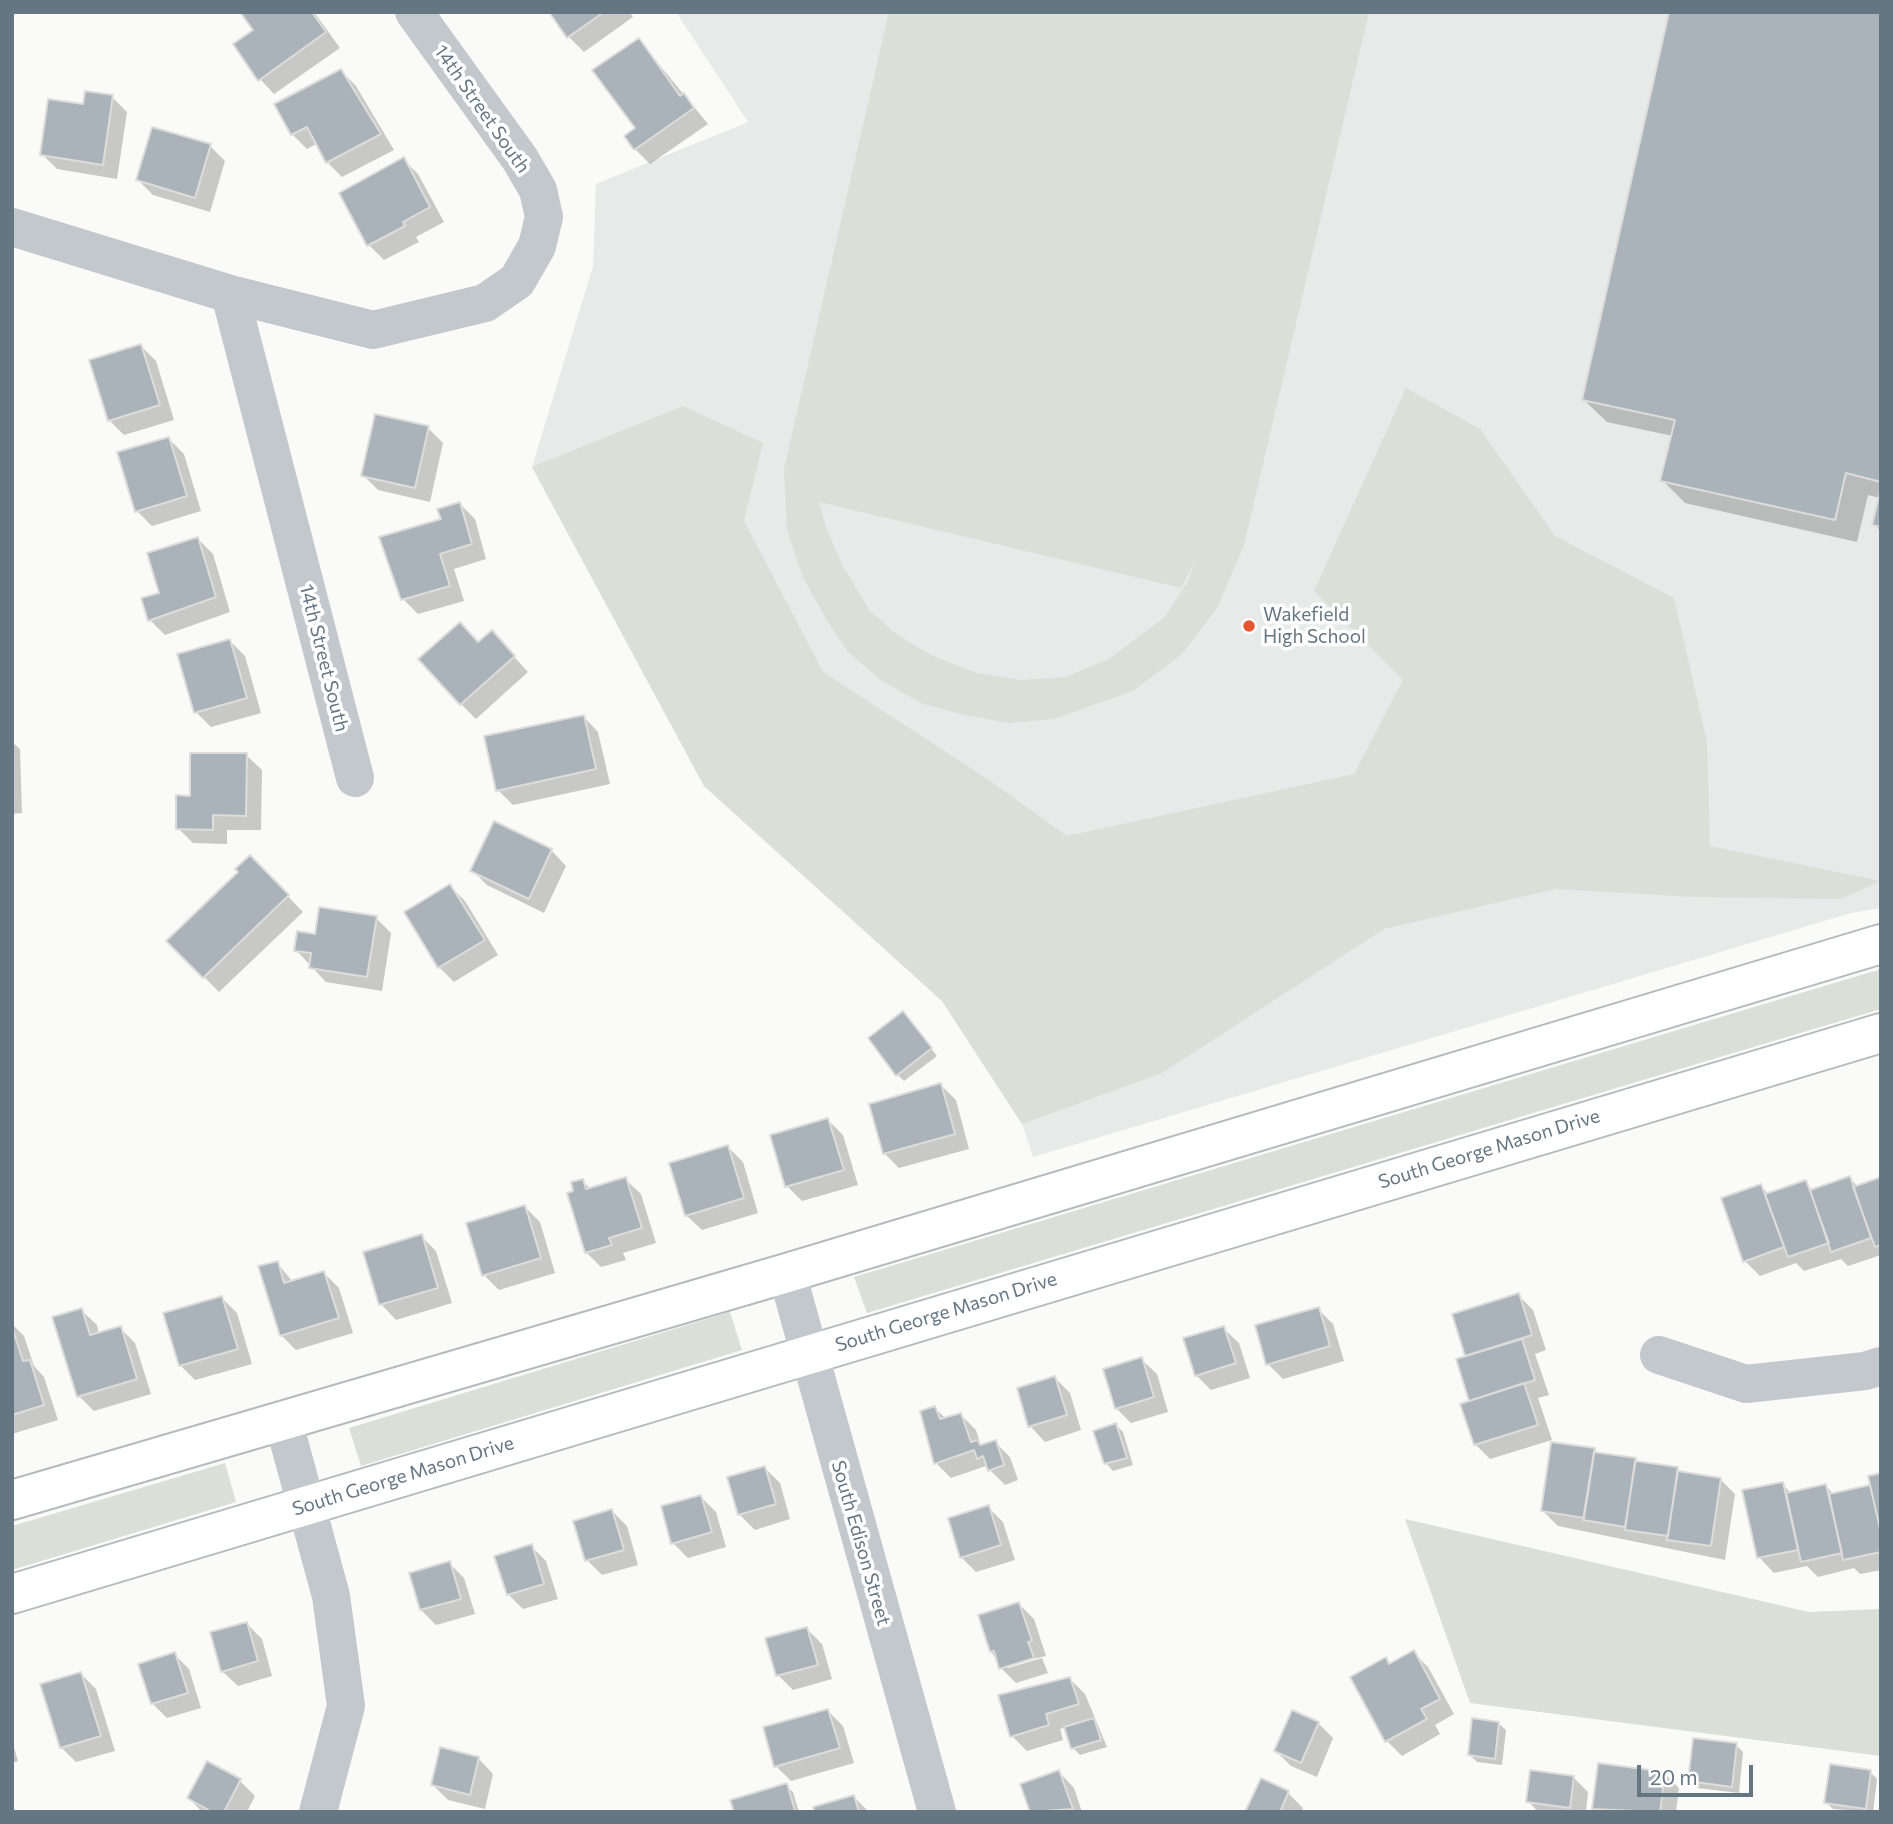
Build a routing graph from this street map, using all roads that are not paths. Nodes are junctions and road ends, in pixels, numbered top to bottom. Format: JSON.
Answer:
{"nodes":[{"id":1,"x":414,"y":12,"type":"edge"},
{"id":2,"x":12,"y":227,"type":"edge"},
{"id":3,"x":230,"y":295,"type":"junction"},
{"id":4,"x":355,"y":778,"type":"dead end"},
{"id":5,"x":1881,"y":944,"type":"edge"},
{"id":6,"x":1881,"y":1033,"type":"edge"},
{"id":7,"x":787,"y":1273,"type":"junction"},
{"id":8,"x":809,"y":1353,"type":"junction"},
{"id":9,"x":1659,"y":1355,"type":"dead end"},
{"id":10,"x":1881,"y":1366,"type":"edge"},
{"id":11,"x":283,"y":1420,"type":"junction"},
{"id":12,"x":12,"y":1500,"type":"edge"},
{"id":13,"x":306,"y":1505,"type":"junction"},
{"id":14,"x":12,"y":1594,"type":"edge"},
{"id":15,"x":318,"y":1812,"type":"edge"},
{"id":16,"x":937,"y":1812,"type":"edge"}],
"edges":[{"from":1,"to":3,"type":"street","name":"14th Street South"},
{"from":2,"to":3,"type":"street","name":"14th Street South"},
{"from":3,"to":4,"type":"street","name":"14th Street South"},
{"from":5,"to":7,"type":"main road"},
{"from":6,"to":8,"type":"main road","name":"South George Mason Drive"},
{"from":7,"to":8,"type":"street","name":"South Edison Street"},
{"from":7,"to":11,"type":"main road"},
{"from":8,"to":13,"type":"main road","name":"South George Mason Drive"},
{"from":8,"to":16,"type":"street","name":"South Edison Street"},
{"from":9,"to":10,"type":"street"},
{"from":11,"to":12,"type":"main road"},
{"from":11,"to":13,"type":"street"},
{"from":13,"to":14,"type":"main road","name":"South George Mason Drive"},
{"from":13,"to":15,"type":"street"}]}
